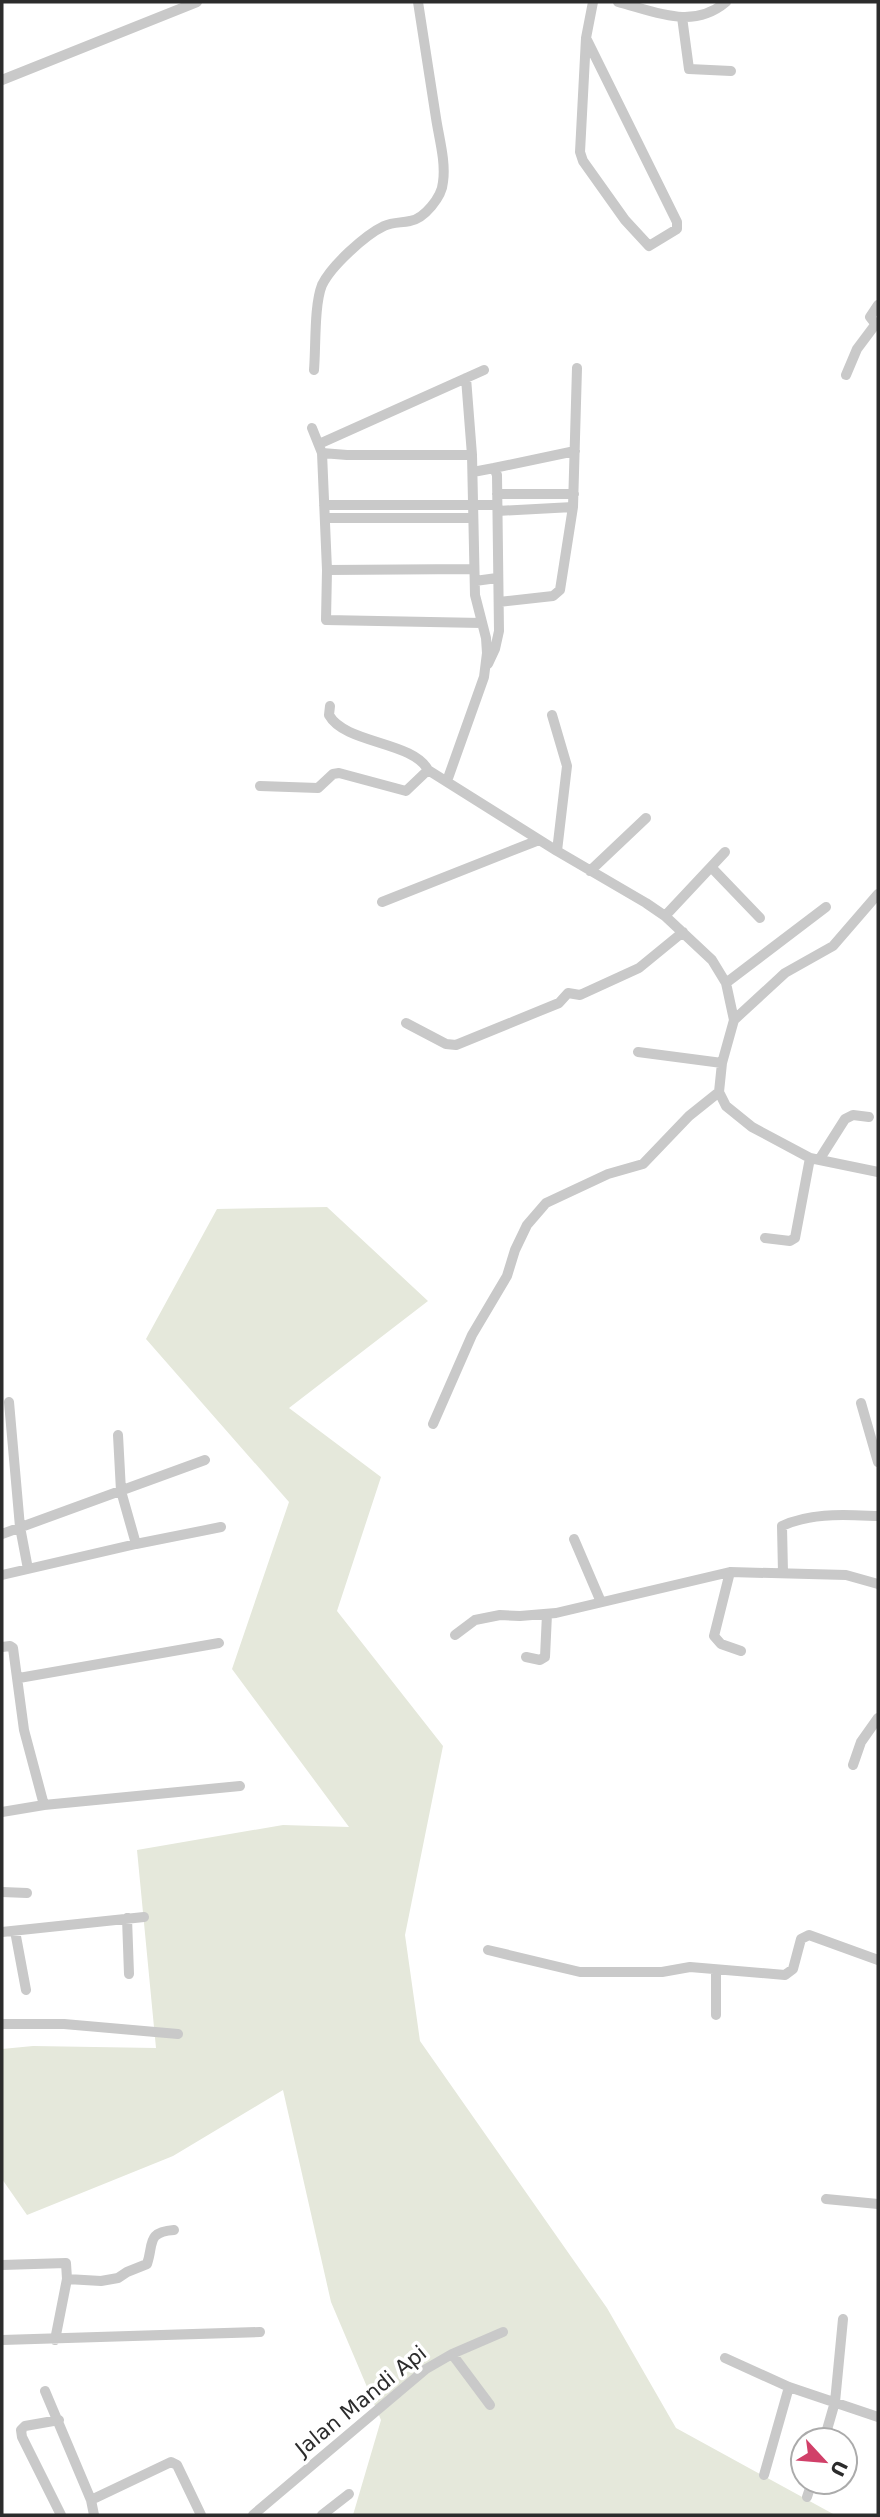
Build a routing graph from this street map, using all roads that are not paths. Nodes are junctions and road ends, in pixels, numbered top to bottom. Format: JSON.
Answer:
{"nodes":[{"id":1,"x":197,"y":2,"type":"edge"},
{"id":2,"x":418,"y":2,"type":"edge"},
{"id":3,"x":593,"y":2,"type":"edge"},
{"id":4,"x":618,"y":2,"type":"edge"},
{"id":5,"x":726,"y":2,"type":"edge"},
{"id":6,"x":682,"y":17,"type":"junction"},
{"id":7,"x":586,"y":38,"type":"junction"},
{"id":8,"x":731,"y":71,"type":"dead end"},
{"id":9,"x":2,"y":80,"type":"edge"},
{"id":10,"x":878,"y":304,"type":"edge"},
{"id":11,"x":876,"y":326,"type":"edge"},
{"id":12,"x":577,"y":368,"type":"dead end"},
{"id":13,"x":314,"y":370,"type":"dead end"},
{"id":14,"x":484,"y":370,"type":"dead end"},
{"id":15,"x":846,"y":375,"type":"dead end"},
{"id":16,"x":466,"y":378,"type":"junction"},
{"id":17,"x":312,"y":428,"type":"dead end"},
{"id":18,"x":320,"y":448,"type":"junction"},
{"id":19,"x":575,"y":451,"type":"junction"},
{"id":20,"x":472,"y":455,"type":"junction"},
{"id":21,"x":495,"y":468,"type":"junction"},
{"id":22,"x":474,"y":472,"type":"junction"},
{"id":23,"x":574,"y":494,"type":"junction"},
{"id":24,"x":498,"y":504,"type":"junction"},
{"id":25,"x":324,"y":505,"type":"junction"},
{"id":26,"x":473,"y":506,"type":"junction"},
{"id":27,"x":573,"y":507,"type":"junction"},
{"id":28,"x":473,"y":518,"type":"junction"},
{"id":29,"x":325,"y":519,"type":"junction"},
{"id":30,"x":474,"y":569,"type":"junction"},
{"id":31,"x":327,"y":570,"type":"junction"},
{"id":32,"x":497,"y":578,"type":"junction"},
{"id":33,"x":475,"y":581,"type":"junction"},
{"id":34,"x":499,"y":602,"type":"junction"},
{"id":35,"x":482,"y":624,"type":"junction"},
{"id":36,"x":485,"y":668,"type":"junction"},
{"id":37,"x":330,"y":706,"type":"dead end"},
{"id":38,"x":552,"y":715,"type":"dead end"},
{"id":39,"x":428,"y":770,"type":"junction"},
{"id":40,"x":447,"y":781,"type":"junction"},
{"id":41,"x":260,"y":786,"type":"dead end"},
{"id":42,"x":646,"y":818,"type":"dead end"},
{"id":43,"x":539,"y":839,"type":"junction"},
{"id":44,"x":557,"y":851,"type":"junction"},
{"id":45,"x":725,"y":852,"type":"dead end"},
{"id":46,"x":711,"y":867,"type":"junction"},
{"id":47,"x":590,"y":871,"type":"junction"},
{"id":48,"x":878,"y":894,"type":"edge"},
{"id":49,"x":382,"y":902,"type":"dead end"},
{"id":50,"x":826,"y":906,"type":"dead end"},
{"id":51,"x":665,"y":916,"type":"junction"},
{"id":52,"x":760,"y":918,"type":"dead end"},
{"id":53,"x":682,"y":932,"type":"junction"},
{"id":54,"x":726,"y":983,"type":"junction"},
{"id":55,"x":734,"y":1020,"type":"junction"},
{"id":56,"x":407,"y":1023,"type":"dead end"},
{"id":57,"x":638,"y":1052,"type":"dead end"},
{"id":58,"x":722,"y":1063,"type":"junction"},
{"id":59,"x":719,"y":1092,"type":"junction"},
{"id":60,"x":869,"y":1117,"type":"dead end"},
{"id":61,"x":814,"y":1159,"type":"junction"},
{"id":62,"x":878,"y":1172,"type":"edge"},
{"id":63,"x":765,"y":1238,"type":"dead end"},
{"id":64,"x":9,"y":1402,"type":"dead end"},
{"id":65,"x":861,"y":1403,"type":"dead end"},
{"id":66,"x":433,"y":1424,"type":"dead end"},
{"id":67,"x":118,"y":1435,"type":"dead end"},
{"id":68,"x":205,"y":1460,"type":"dead end"},
{"id":69,"x":878,"y":1462,"type":"edge"},
{"id":70,"x":121,"y":1491,"type":"junction"},
{"id":71,"x":878,"y":1516,"type":"edge"},
{"id":72,"x":20,"y":1527,"type":"junction"},
{"id":73,"x":222,"y":1527,"type":"dead end"},
{"id":74,"x":2,"y":1534,"type":"edge"},
{"id":75,"x":574,"y":1539,"type":"dead end"},
{"id":76,"x":136,"y":1544,"type":"junction"},
{"id":77,"x":28,"y":1569,"type":"junction"},
{"id":78,"x":730,"y":1572,"type":"junction"},
{"id":79,"x":783,"y":1573,"type":"junction"},
{"id":80,"x":2,"y":1575,"type":"edge"},
{"id":81,"x":878,"y":1584,"type":"edge"},
{"id":82,"x":601,"y":1602,"type":"junction"},
{"id":83,"x":547,"y":1614,"type":"junction"},
{"id":84,"x":455,"y":1635,"type":"dead end"},
{"id":85,"x":219,"y":1643,"type":"dead end"},
{"id":86,"x":2,"y":1647,"type":"edge"},
{"id":87,"x":741,"y":1651,"type":"dead end"},
{"id":88,"x":526,"y":1657,"type":"dead end"},
{"id":89,"x":19,"y":1678,"type":"junction"},
{"id":90,"x":878,"y":1718,"type":"edge"},
{"id":91,"x":853,"y":1765,"type":"dead end"},
{"id":92,"x":240,"y":1786,"type":"dead end"},
{"id":93,"x":44,"y":1805,"type":"junction"},
{"id":94,"x":2,"y":1812,"type":"edge"},
{"id":95,"x":2,"y":1892,"type":"edge"},
{"id":96,"x":27,"y":1893,"type":"dead end"},
{"id":97,"x":144,"y":1917,"type":"dead end"},
{"id":98,"x":127,"y":1918,"type":"junction"},
{"id":99,"x":15,"y":1931,"type":"junction"},
{"id":100,"x":2,"y":1932,"type":"edge"},
{"id":101,"x":488,"y":1950,"type":"dead end"},
{"id":102,"x":878,"y":1960,"type":"edge"},
{"id":103,"x":716,"y":1970,"type":"junction"},
{"id":104,"x":129,"y":1975,"type":"dead end"},
{"id":105,"x":26,"y":1990,"type":"dead end"},
{"id":106,"x":716,"y":2015,"type":"dead end"},
{"id":107,"x":2,"y":2024,"type":"edge"},
{"id":108,"x":178,"y":2034,"type":"dead end"},
{"id":109,"x":825,"y":2199,"type":"dead end"},
{"id":110,"x":878,"y":2204,"type":"edge"},
{"id":111,"x":174,"y":2230,"type":"dead end"},
{"id":112,"x":2,"y":2265,"type":"edge"},
{"id":113,"x":66,"y":2279,"type":"junction"},
{"id":114,"x":843,"y":2319,"type":"dead end"},
{"id":115,"x":260,"y":2332,"type":"dead end"},
{"id":116,"x":503,"y":2332,"type":"dead end"},
{"id":117,"x":2,"y":2340,"type":"edge"},
{"id":118,"x":55,"y":2340,"type":"junction"},
{"id":119,"x":452,"y":2354,"type":"junction"},
{"id":120,"x":725,"y":2358,"type":"dead end"},
{"id":121,"x":789,"y":2387,"type":"junction"},
{"id":122,"x":45,"y":2391,"type":"dead end"},
{"id":123,"x":835,"y":2402,"type":"junction"},
{"id":124,"x":490,"y":2405,"type":"dead end"},
{"id":125,"x":878,"y":2417,"type":"edge"},
{"id":126,"x":59,"y":2420,"type":"junction"},
{"id":127,"x":828,"y":2426,"type":"edge"},
{"id":128,"x":764,"y":2474,"type":"dead end"},
{"id":129,"x":349,"y":2494,"type":"dead end"},
{"id":130,"x":91,"y":2500,"type":"junction"},
{"id":131,"x":61,"y":2515,"type":"edge"},
{"id":132,"x":94,"y":2515,"type":"edge"},
{"id":133,"x":201,"y":2515,"type":"edge"},
{"id":134,"x":253,"y":2515,"type":"edge"},
{"id":135,"x":323,"y":2515,"type":"edge"}],
"edges":[{"from":1,"to":9,"type":"street"},
{"from":2,"to":13,"type":"street"},
{"from":3,"to":7,"type":"street"},
{"from":4,"to":6,"type":"street"},
{"from":5,"to":6,"type":"street"},
{"from":6,"to":8,"type":"street"},
{"from":7,"to":7,"type":"street"},
{"from":10,"to":11,"type":"street"},
{"from":11,"to":15,"type":"street"},
{"from":12,"to":19,"type":"street"},
{"from":14,"to":16,"type":"street"},
{"from":16,"to":18,"type":"street"},
{"from":16,"to":20,"type":"street"},
{"from":17,"to":18,"type":"street"},
{"from":18,"to":20,"type":"street"},
{"from":18,"to":25,"type":"street"},
{"from":19,"to":21,"type":"street"},
{"from":19,"to":23,"type":"street"},
{"from":20,"to":22,"type":"street"},
{"from":21,"to":22,"type":"street"},
{"from":21,"to":24,"type":"street"},
{"from":22,"to":26,"type":"street"},
{"from":23,"to":24,"type":"street"},
{"from":23,"to":27,"type":"street"},
{"from":24,"to":26,"type":"street"},
{"from":24,"to":27,"type":"street"},
{"from":24,"to":32,"type":"street"},
{"from":25,"to":26,"type":"street"},
{"from":25,"to":29,"type":"street"},
{"from":26,"to":28,"type":"street"},
{"from":27,"to":34,"type":"street"},
{"from":28,"to":29,"type":"street"},
{"from":28,"to":30,"type":"street"},
{"from":29,"to":31,"type":"street"},
{"from":30,"to":31,"type":"street"},
{"from":30,"to":33,"type":"street"},
{"from":31,"to":35,"type":"street"},
{"from":32,"to":33,"type":"street"},
{"from":32,"to":34,"type":"street"},
{"from":33,"to":35,"type":"street"},
{"from":34,"to":36,"type":"street"},
{"from":35,"to":36,"type":"street"},
{"from":36,"to":40,"type":"street"},
{"from":37,"to":39,"type":"street"},
{"from":38,"to":44,"type":"street"},
{"from":39,"to":40,"type":"street"},
{"from":39,"to":41,"type":"street"},
{"from":40,"to":43,"type":"street"},
{"from":42,"to":47,"type":"street"},
{"from":43,"to":44,"type":"street"},
{"from":43,"to":49,"type":"street"},
{"from":44,"to":47,"type":"street"},
{"from":45,"to":46,"type":"street"},
{"from":46,"to":51,"type":"street"},
{"from":46,"to":52,"type":"street"},
{"from":47,"to":51,"type":"street"},
{"from":48,"to":55,"type":"street"},
{"from":50,"to":54,"type":"street"},
{"from":51,"to":53,"type":"street"},
{"from":53,"to":54,"type":"street"},
{"from":53,"to":56,"type":"street"},
{"from":54,"to":55,"type":"street"},
{"from":55,"to":58,"type":"street"},
{"from":57,"to":58,"type":"street"},
{"from":58,"to":59,"type":"street"},
{"from":59,"to":61,"type":"street"},
{"from":59,"to":66,"type":"street"},
{"from":60,"to":61,"type":"street"},
{"from":61,"to":62,"type":"street"},
{"from":61,"to":63,"type":"street"},
{"from":64,"to":72,"type":"street"},
{"from":65,"to":69,"type":"street"},
{"from":67,"to":70,"type":"street"},
{"from":68,"to":70,"type":"street"},
{"from":70,"to":72,"type":"street"},
{"from":70,"to":76,"type":"street"},
{"from":71,"to":79,"type":"street"},
{"from":72,"to":74,"type":"street"},
{"from":72,"to":77,"type":"street"},
{"from":73,"to":76,"type":"street"},
{"from":75,"to":82,"type":"street"},
{"from":76,"to":77,"type":"street"},
{"from":77,"to":80,"type":"street"},
{"from":78,"to":79,"type":"street"},
{"from":78,"to":82,"type":"street"},
{"from":78,"to":87,"type":"street"},
{"from":79,"to":81,"type":"street"},
{"from":82,"to":83,"type":"street"},
{"from":83,"to":84,"type":"street"},
{"from":83,"to":88,"type":"street"},
{"from":85,"to":89,"type":"street"},
{"from":86,"to":89,"type":"street"},
{"from":89,"to":93,"type":"street"},
{"from":90,"to":91,"type":"street"},
{"from":92,"to":93,"type":"street"},
{"from":93,"to":94,"type":"street"},
{"from":95,"to":96,"type":"street"},
{"from":97,"to":98,"type":"street"},
{"from":98,"to":99,"type":"street"},
{"from":98,"to":104,"type":"street"},
{"from":99,"to":100,"type":"street"},
{"from":99,"to":105,"type":"street"},
{"from":101,"to":103,"type":"street"},
{"from":102,"to":103,"type":"street"},
{"from":103,"to":106,"type":"street"},
{"from":107,"to":108,"type":"street"},
{"from":109,"to":110,"type":"street"},
{"from":111,"to":113,"type":"street"},
{"from":112,"to":113,"type":"street"},
{"from":113,"to":118,"type":"street"},
{"from":114,"to":123,"type":"street"},
{"from":115,"to":118,"type":"street"},
{"from":116,"to":119,"type":"street","name":"Jalan Mandi Api"},
{"from":117,"to":118,"type":"street"},
{"from":119,"to":124,"type":"street"},
{"from":119,"to":134,"type":"street","name":"Jalan Mandi Api"},
{"from":120,"to":121,"type":"street"},
{"from":121,"to":123,"type":"street"},
{"from":121,"to":128,"type":"street"},
{"from":122,"to":126,"type":"street"},
{"from":123,"to":125,"type":"street"},
{"from":123,"to":127,"type":"street"},
{"from":126,"to":130,"type":"street"},
{"from":126,"to":131,"type":"street"},
{"from":129,"to":135,"type":"street"},
{"from":130,"to":132,"type":"street"},
{"from":130,"to":133,"type":"street"}]}
